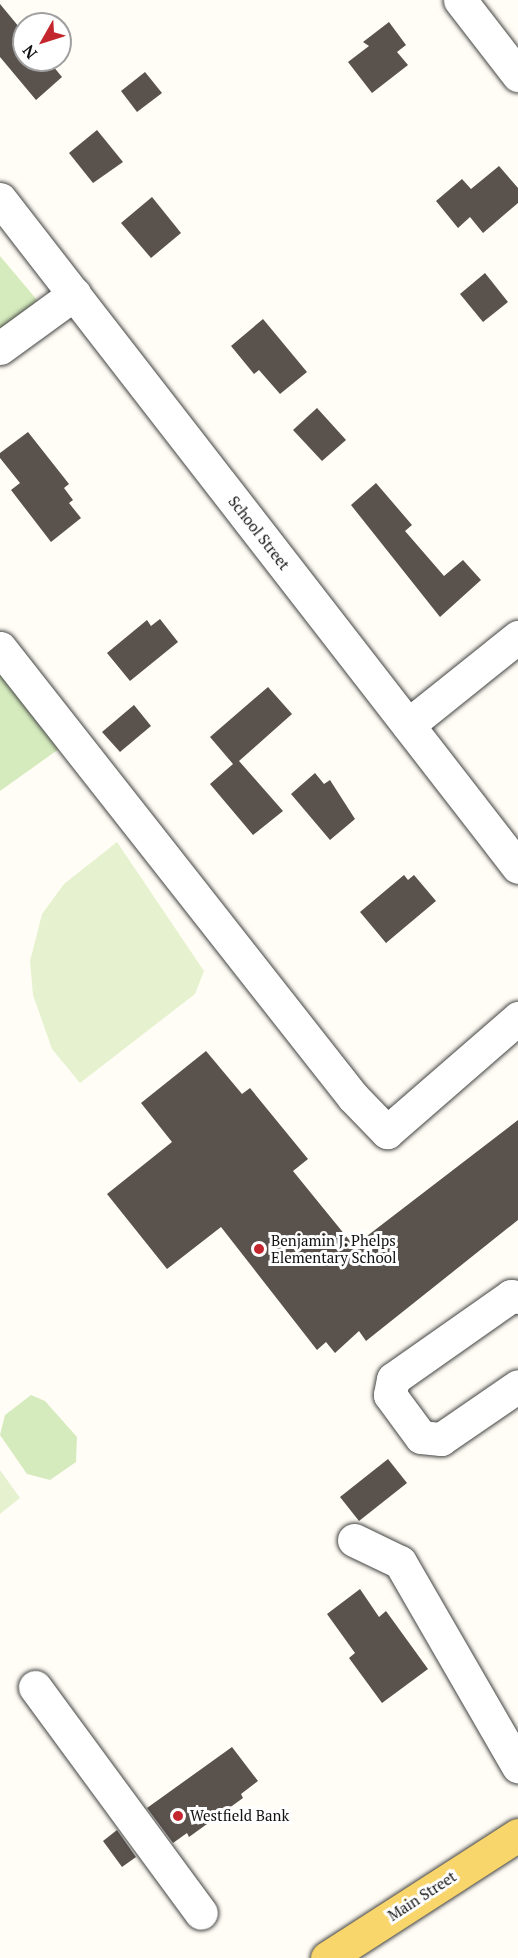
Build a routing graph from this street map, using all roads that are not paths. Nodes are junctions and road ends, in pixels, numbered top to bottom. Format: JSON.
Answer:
{"nodes":[{"id":1,"x":460,"y":0,"type":"edge"},
{"id":2,"x":518,"y":75,"type":"edge"},
{"id":3,"x":0,"y":199,"type":"edge"},
{"id":4,"x":74,"y":294,"type":"junction"},
{"id":5,"x":0,"y":348,"type":"edge"},
{"id":6,"x":518,"y":637,"type":"edge"},
{"id":7,"x":0,"y":648,"type":"edge"},
{"id":8,"x":408,"y":724,"type":"junction"},
{"id":9,"x":518,"y":867,"type":"edge"},
{"id":10,"x":518,"y":1018,"type":"edge"},
{"id":11,"x":518,"y":1297,"type":"edge"},
{"id":12,"x":518,"y":1386,"type":"edge"},
{"id":13,"x":354,"y":1540,"type":"dead end"},
{"id":14,"x":35,"y":1687,"type":"dead end"},
{"id":15,"x":518,"y":1766,"type":"edge"},
{"id":16,"x":518,"y":1835,"type":"edge"},
{"id":17,"x":201,"y":1914,"type":"dead end"},
{"id":18,"x":327,"y":1958,"type":"edge"}],
"edges":[{"from":1,"to":2,"type":"street"},
{"from":3,"to":4,"type":"street","name":"School Street"},
{"from":4,"to":5,"type":"street"},
{"from":4,"to":8,"type":"street","name":"School Street"},
{"from":6,"to":8,"type":"street"},
{"from":7,"to":10,"type":"street"},
{"from":8,"to":9,"type":"street","name":"School Street"},
{"from":11,"to":12,"type":"street"},
{"from":13,"to":15,"type":"street"},
{"from":14,"to":17,"type":"street"},
{"from":16,"to":18,"type":"main road","name":"Main Street"}]}
